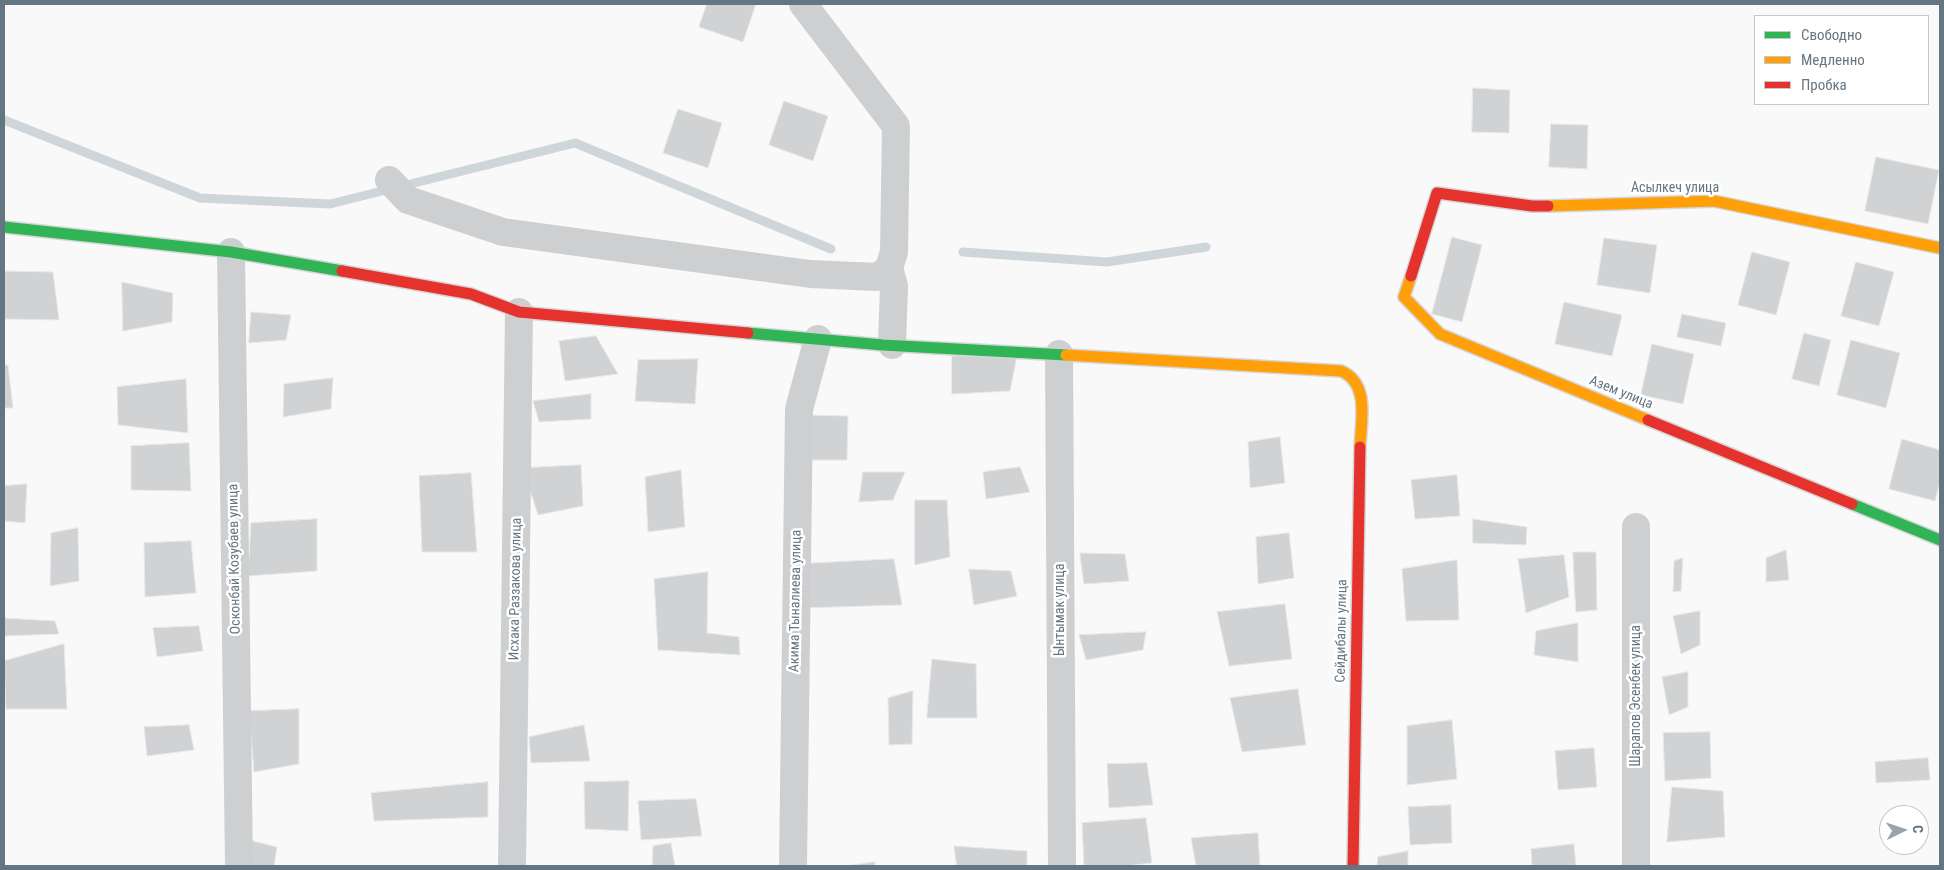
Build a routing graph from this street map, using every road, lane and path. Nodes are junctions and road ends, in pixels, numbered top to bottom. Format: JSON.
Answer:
{"nodes":[{"id":1,"x":803,"y":4,"type":"edge"},
{"id":2,"x":390,"y":180,"type":"dead end"},
{"id":3,"x":1437,"y":193,"type":"joint"},
{"id":4,"x":4,"y":227,"type":"edge"},
{"id":5,"x":1940,"y":248,"type":"edge"},
{"id":6,"x":231,"y":252,"type":"junction"},
{"id":7,"x":889,"y":268,"type":"junction"},
{"id":8,"x":519,"y":312,"type":"junction"},
{"id":9,"x":818,"y":339,"type":"junction"},
{"id":10,"x":892,"y":345,"type":"junction"},
{"id":11,"x":1059,"y":354,"type":"junction"},
{"id":12,"x":1636,"y":527,"type":"dead end"},
{"id":13,"x":1940,"y":540,"type":"edge"},
{"id":14,"x":239,"y":866,"type":"edge"},
{"id":15,"x":512,"y":866,"type":"edge"},
{"id":16,"x":794,"y":866,"type":"edge"},
{"id":17,"x":1062,"y":866,"type":"edge"},
{"id":18,"x":1352,"y":866,"type":"edge"},
{"id":19,"x":1636,"y":866,"type":"edge"}],
"edges":[{"from":1,"to":7,"type":"street"},
{"from":2,"to":7,"type":"street"},
{"from":3,"to":5,"type":"street","name":"Асылкеч улица"},
{"from":3,"to":13,"type":"street","name":"Азем улица"},
{"from":4,"to":6,"type":"street"},
{"from":6,"to":8,"type":"street"},
{"from":6,"to":14,"type":"street","name":"Осконбай Козубаев улица"},
{"from":7,"to":10,"type":"street"},
{"from":8,"to":9,"type":"street"},
{"from":8,"to":15,"type":"street","name":"Исхака Раззакова улица"},
{"from":9,"to":10,"type":"street"},
{"from":9,"to":16,"type":"street","name":"Акима Тыналиева улица"},
{"from":10,"to":11,"type":"street"},
{"from":11,"to":17,"type":"street","name":"Ынтымак улица"},
{"from":11,"to":18,"type":"street","name":"Сейдибалы улица"},
{"from":12,"to":19,"type":"street","name":"Шарапов Эсенбек улица"}]}
